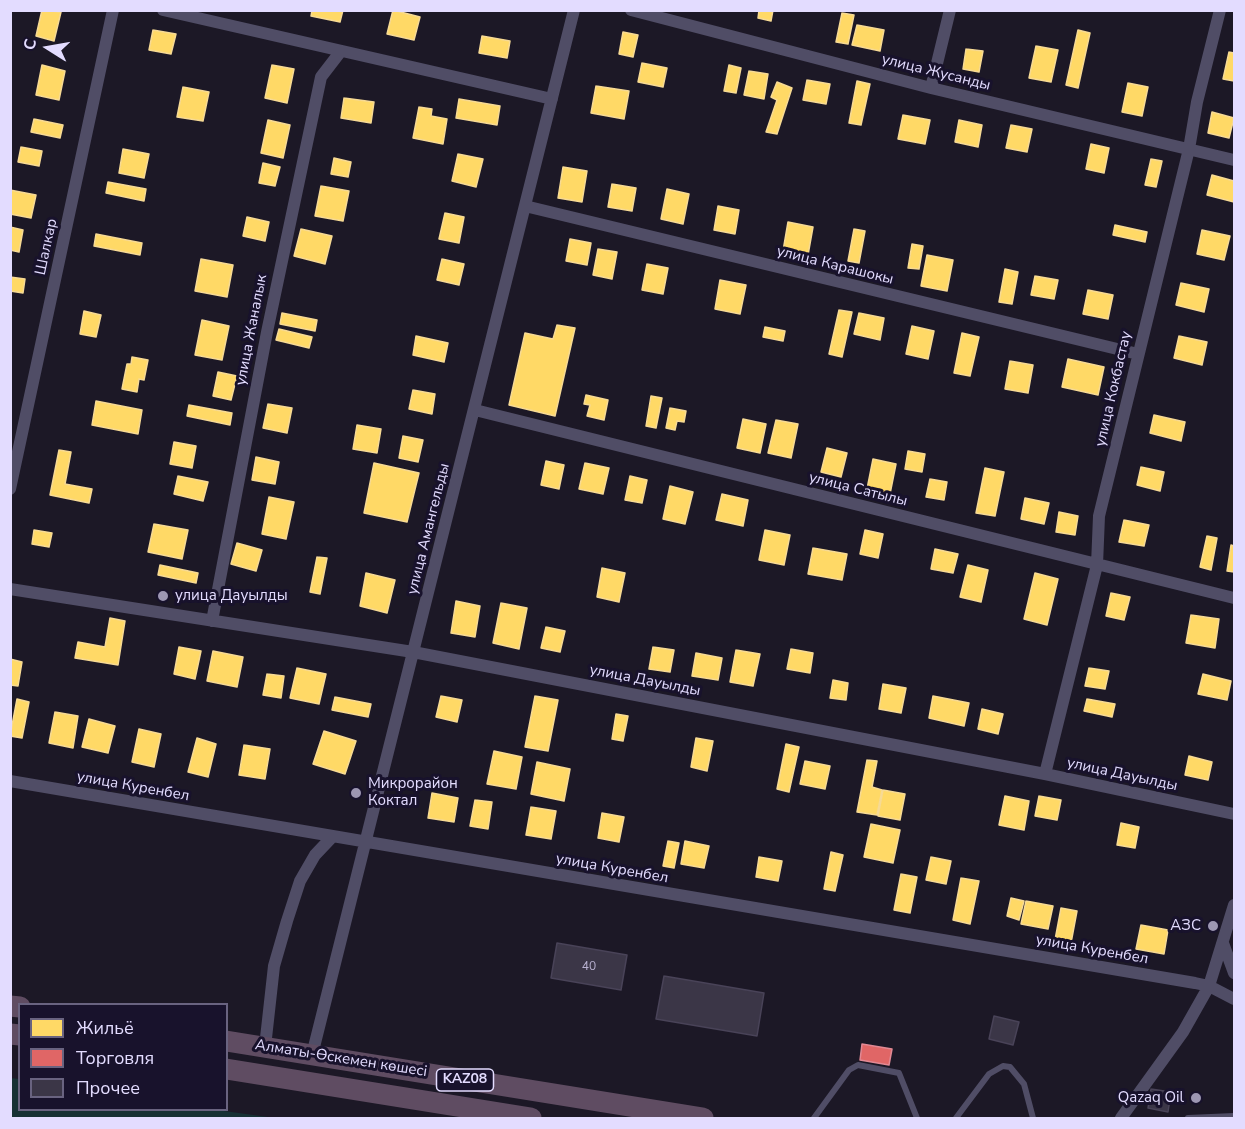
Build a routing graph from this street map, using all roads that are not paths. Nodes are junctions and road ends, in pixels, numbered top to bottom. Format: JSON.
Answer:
{"nodes":[{"id":1,"x":113,"y":10,"type":"edge"},
{"id":2,"x":163,"y":10,"type":"edge"},
{"id":3,"x":574,"y":10,"type":"edge"},
{"id":4,"x":631,"y":10,"type":"edge"},
{"id":5,"x":950,"y":10,"type":"edge"},
{"id":6,"x":1220,"y":10,"type":"edge"},
{"id":7,"x":341,"y":51,"type":"junction"},
{"id":8,"x":931,"y":88,"type":"junction"},
{"id":9,"x":552,"y":99,"type":"junction"},
{"id":10,"x":1189,"y":148,"type":"junction"},
{"id":11,"x":1234,"y":160,"type":"edge"},
{"id":12,"x":525,"y":206,"type":"junction"},
{"id":13,"x":1138,"y":354,"type":"junction"},
{"id":14,"x":475,"y":410,"type":"junction"},
{"id":15,"x":10,"y":489,"type":"edge"},
{"id":16,"x":1097,"y":565,"type":"junction"},
{"id":17,"x":10,"y":589,"type":"edge"},
{"id":18,"x":1234,"y":598,"type":"edge"},
{"id":19,"x":212,"y":621,"type":"junction"},
{"id":20,"x":413,"y":652,"type":"junction"},
{"id":21,"x":1045,"y":774,"type":"junction"},
{"id":22,"x":10,"y":781,"type":"edge"},
{"id":23,"x":1234,"y":814,"type":"edge"},
{"id":24,"x":333,"y":836,"type":"junction"},
{"id":25,"x":366,"y":842,"type":"junction"},
{"id":26,"x":1234,"y":905,"type":"edge"},
{"id":27,"x":1223,"y":942,"type":"junction"},
{"id":28,"x":1234,"y":973,"type":"edge"},
{"id":29,"x":1209,"y":986,"type":"junction"},
{"id":30,"x":1234,"y":999,"type":"edge"},
{"id":31,"x":228,"y":1041,"type":"edge"},
{"id":32,"x":274,"y":1048,"type":"junction"},
{"id":33,"x":312,"y":1055,"type":"junction"},
{"id":34,"x":228,"y":1069,"type":"edge"},
{"id":35,"x":278,"y":1077,"type":"junction"},
{"id":36,"x":1234,"y":1116,"type":"edge"},
{"id":37,"x":701,"y":1118,"type":"edge"},
{"id":38,"x":531,"y":1119,"type":"edge"},
{"id":39,"x":814,"y":1119,"type":"edge"},
{"id":40,"x":917,"y":1119,"type":"edge"},
{"id":41,"x":956,"y":1119,"type":"edge"},
{"id":42,"x":1033,"y":1119,"type":"edge"},
{"id":43,"x":1121,"y":1119,"type":"edge"},
{"id":44,"x":1188,"y":1119,"type":"edge"}],
"edges":[{"from":1,"to":15,"type":"street","name":"Шалкар"},
{"from":2,"to":7,"type":"street"},
{"from":3,"to":9,"type":"street","name":"улица Амангельды"},
{"from":4,"to":8,"type":"street","name":"улица Жусанды"},
{"from":5,"to":8,"type":"street"},
{"from":6,"to":10,"type":"street","name":"улица Кокбастау"},
{"from":7,"to":9,"type":"street"},
{"from":7,"to":19,"type":"street","name":"улица Жаналык"},
{"from":8,"to":10,"type":"street","name":"улица Жусанды"},
{"from":9,"to":12,"type":"street","name":"улица Амангельды"},
{"from":10,"to":11,"type":"street","name":"улица Жусанды"},
{"from":10,"to":13,"type":"street","name":"улица Кокбастау"},
{"from":12,"to":13,"type":"street","name":"улица Карашокы"},
{"from":12,"to":14,"type":"street","name":"улица Амангельды"},
{"from":13,"to":16,"type":"street","name":"улица Кокбастау"},
{"from":14,"to":16,"type":"street","name":"улица Сатылы"},
{"from":14,"to":20,"type":"street","name":"улица Амангельды"},
{"from":16,"to":18,"type":"street","name":"улица Сатылы"},
{"from":16,"to":21,"type":"street","name":"улица Кокбастау"},
{"from":17,"to":19,"type":"street","name":"улица Дауылды"},
{"from":19,"to":20,"type":"street","name":"улица Дауылды"},
{"from":20,"to":21,"type":"street","name":"улица Дауылды"},
{"from":20,"to":25,"type":"street","name":"улица Амангельды"},
{"from":21,"to":23,"type":"street","name":"улица Дауылды"},
{"from":22,"to":24,"type":"street","name":"улица Куренбел"},
{"from":24,"to":25,"type":"street","name":"улица Куренбел"},
{"from":24,"to":32,"type":"street"},
{"from":25,"to":29,"type":"street","name":"улица Куренбел"},
{"from":25,"to":33,"type":"street","name":"улица Амангельды"},
{"from":26,"to":27,"type":"street"},
{"from":27,"to":28,"type":"street"},
{"from":27,"to":29,"type":"street"},
{"from":29,"to":30,"type":"street","name":"улица Куренбел"},
{"from":29,"to":43,"type":"street"},
{"from":31,"to":32,"type":"highway","name":"Алматы-Өскемен көшесі","number":"KAZ08"},
{"from":32,"to":33,"type":"highway","name":"Алматы-Өскемен көшесі","number":"KAZ08"},
{"from":32,"to":35,"type":"highway"},
{"from":33,"to":37,"type":"highway","name":"Алматы-Өскемен көшесі","number":"KAZ08"},
{"from":34,"to":35,"type":"highway","name":"Алматы-Өскемен көшесі","number":"KAZ08"},
{"from":35,"to":38,"type":"highway","name":"Алматы-Өскемен көшесі","number":"KAZ08"},
{"from":36,"to":44,"type":"lane"},
{"from":39,"to":40,"type":"lane"},
{"from":41,"to":42,"type":"lane"}]}
